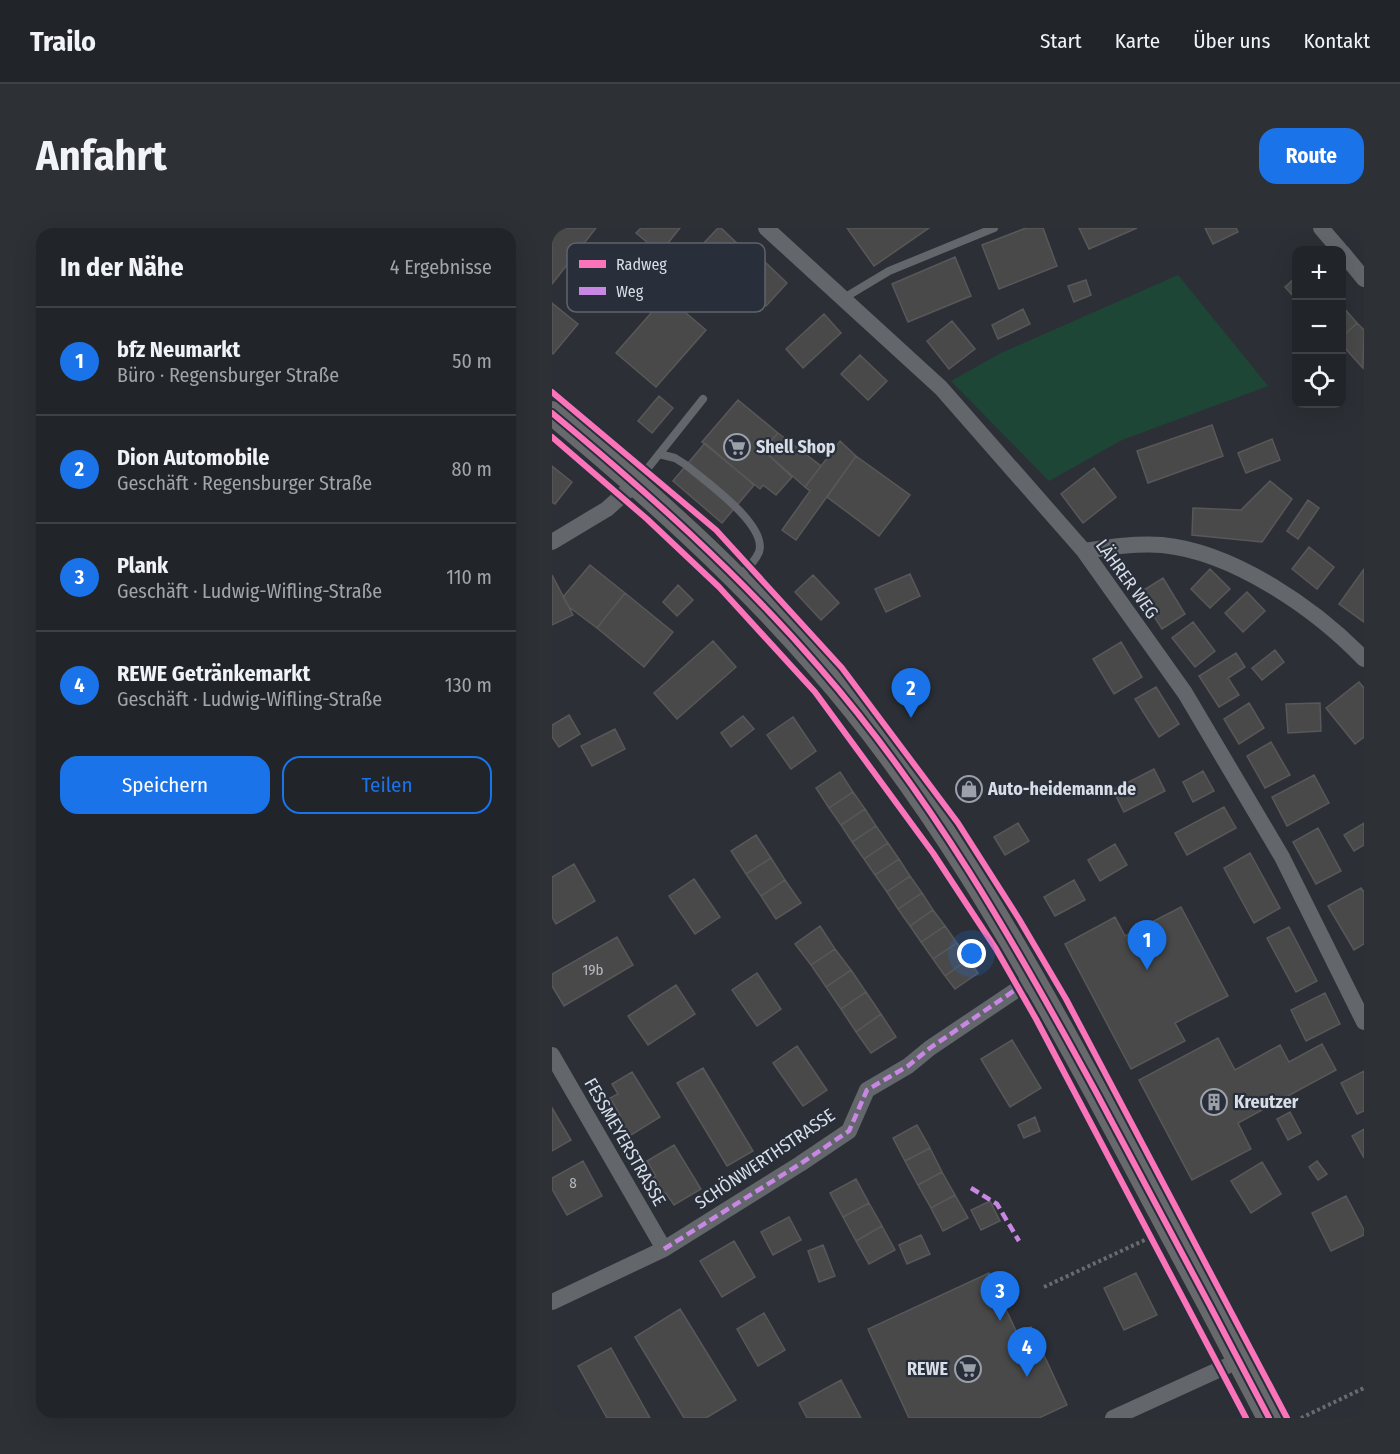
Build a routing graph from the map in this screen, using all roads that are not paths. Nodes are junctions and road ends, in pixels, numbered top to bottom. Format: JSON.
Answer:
{"nodes":[{"id":1,"x":994,"y":228,"type":"edge"},
{"id":2,"x":776,"y":231,"type":"edge"},
{"id":3,"x":1334,"y":239,"type":"edge"},
{"id":4,"x":1364,"y":279,"type":"edge"},
{"id":5,"x":844,"y":298,"type":"junction"},
{"id":6,"x":703,"y":399,"type":"dead end"},
{"id":7,"x":552,"y":413,"type":"edge"},
{"id":8,"x":659,"y":454,"type":"junction"},
{"id":9,"x":636,"y":483,"type":"junction"},
{"id":10,"x":552,"y":542,"type":"edge"},
{"id":11,"x":1084,"y":551,"type":"junction"},
{"id":12,"x":738,"y":578,"type":"junction"},
{"id":13,"x":1364,"y":659,"type":"edge"},
{"id":14,"x":1034,"y":978,"type":"junction"},
{"id":15,"x":1364,"y":1022,"type":"edge"},
{"id":16,"x":552,"y":1055,"type":"edge"},
{"id":17,"x":664,"y":1249,"type":"junction"},
{"id":18,"x":552,"y":1302,"type":"edge"},
{"id":19,"x":1240,"y":1360,"type":"junction"},
{"id":20,"x":1113,"y":1418,"type":"edge"},
{"id":21,"x":1269,"y":1418,"type":"edge"}],
"edges":[{"from":1,"to":5,"type":"lane"},
{"from":2,"to":5,"type":"street","name":"LÄHRER WEG"},
{"from":3,"to":4,"type":"street"},
{"from":5,"to":11,"type":"street","name":"LÄHRER WEG"},
{"from":6,"to":8,"type":"lane"},
{"from":7,"to":9,"type":"main road"},
{"from":8,"to":9,"type":"lane"},
{"from":8,"to":12,"type":"lane"},
{"from":9,"to":10,"type":"street"},
{"from":9,"to":12,"type":"main road"},
{"from":11,"to":13,"type":"street"},
{"from":11,"to":15,"type":"street","name":"LÄHRER WEG"},
{"from":12,"to":14,"type":"main road"},
{"from":14,"to":17,"type":"street","name":"SCHÖNWERTHSTRASSE"},
{"from":14,"to":19,"type":"main road"},
{"from":16,"to":17,"type":"street","name":"FESSMEYERSTRASSE"},
{"from":17,"to":18,"type":"street","name":"SCHÖNWERTHSTRASSE"},
{"from":19,"to":20,"type":"street"},
{"from":19,"to":21,"type":"main road"}]}
